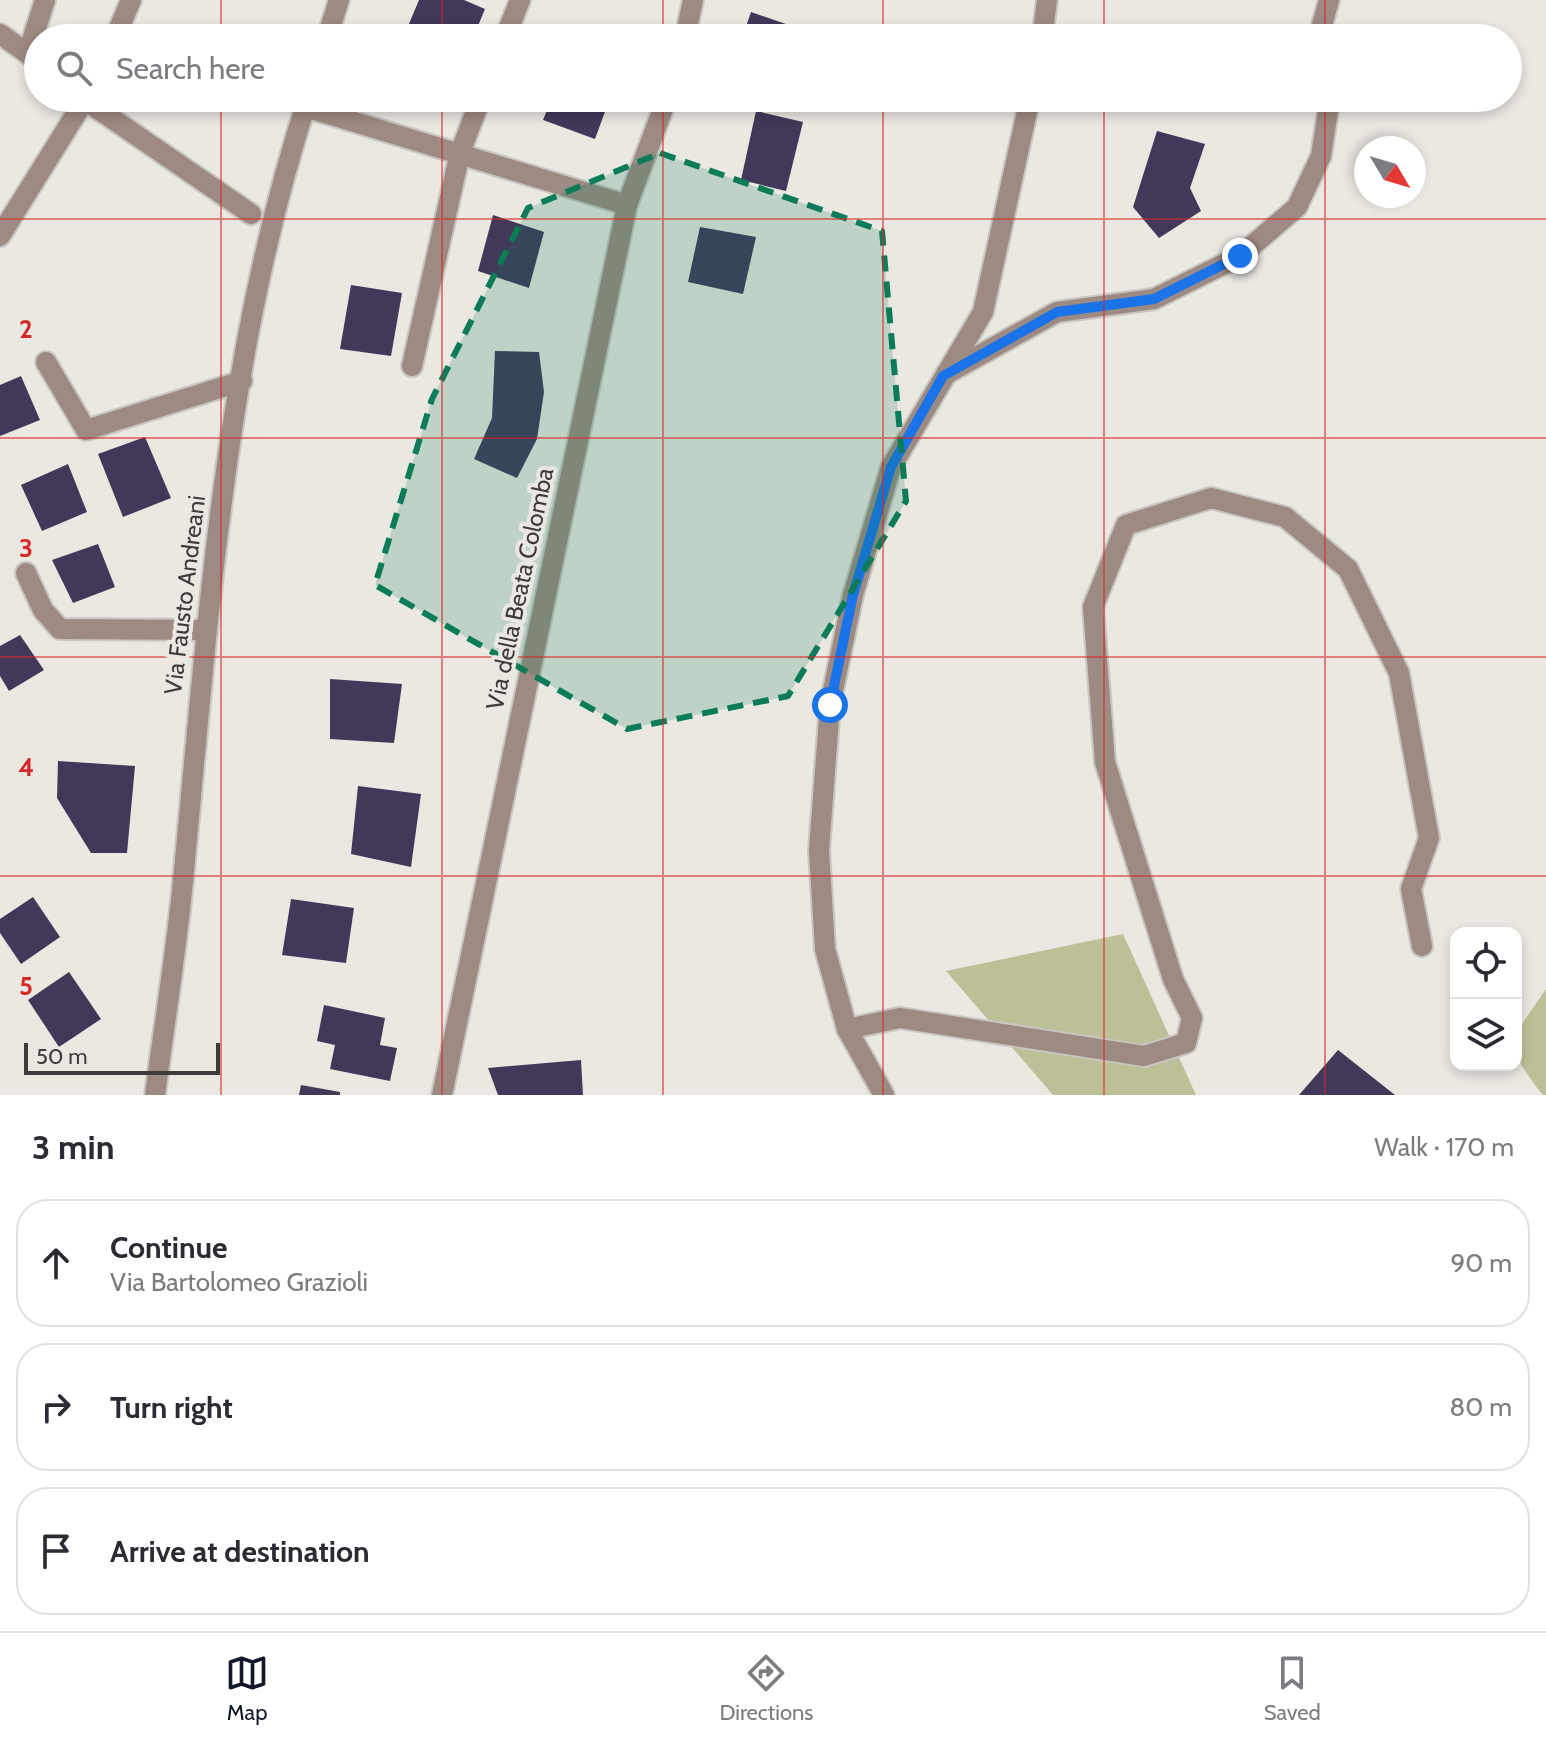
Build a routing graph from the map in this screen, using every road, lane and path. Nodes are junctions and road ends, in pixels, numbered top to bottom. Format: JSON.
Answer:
{"nodes":[{"id":1,"x":45,"y":0,"type":"edge"},
{"id":2,"x":131,"y":0,"type":"edge"},
{"id":3,"x":339,"y":0,"type":"edge"},
{"id":4,"x":520,"y":0,"type":"edge"},
{"id":5,"x":693,"y":0,"type":"edge"},
{"id":6,"x":1047,"y":0,"type":"edge"},
{"id":7,"x":1329,"y":0,"type":"edge"},
{"id":8,"x":40,"y":24,"type":"edge"},
{"id":9,"x":121,"y":24,"type":"edge"},
{"id":10,"x":331,"y":24,"type":"edge"},
{"id":11,"x":511,"y":24,"type":"edge"},
{"id":12,"x":688,"y":24,"type":"edge"},
{"id":13,"x":1044,"y":24,"type":"edge"},
{"id":14,"x":1322,"y":24,"type":"edge"},
{"id":15,"x":3,"y":42,"type":"edge"},
{"id":16,"x":24,"y":52,"type":"edge"},
{"id":17,"x":76,"y":112,"type":"edge"},
{"id":18,"x":103,"y":112,"type":"edge"},
{"id":19,"x":303,"y":112,"type":"edge"},
{"id":20,"x":336,"y":112,"type":"edge"},
{"id":21,"x":476,"y":112,"type":"edge"},
{"id":22,"x":662,"y":112,"type":"edge"},
{"id":23,"x":1027,"y":112,"type":"edge"},
{"id":24,"x":1328,"y":112,"type":"edge"},
{"id":25,"x":460,"y":153,"type":"junction"},
{"id":26,"x":627,"y":205,"type":"junction"},
{"id":27,"x":251,"y":214,"type":"dead end"},
{"id":28,"x":0,"y":236,"type":"edge"},
{"id":29,"x":46,"y":362,"type":"dead end"},
{"id":30,"x":412,"y":366,"type":"dead end"},
{"id":31,"x":943,"y":376,"type":"junction"},
{"id":32,"x":242,"y":381,"type":"junction"},
{"id":33,"x":26,"y":573,"type":"dead end"},
{"id":34,"x":206,"y":630,"type":"junction"},
{"id":35,"x":1422,"y":946,"type":"dead end"},
{"id":36,"x":847,"y":1029,"type":"junction"},
{"id":37,"x":155,"y":1095,"type":"edge"},
{"id":38,"x":442,"y":1095,"type":"edge"},
{"id":39,"x":884,"y":1095,"type":"edge"}],
"edges":[{"from":1,"to":8,"type":"street"},
{"from":2,"to":9,"type":"street"},
{"from":3,"to":10,"type":"street"},
{"from":4,"to":11,"type":"street"},
{"from":5,"to":12,"type":"street"},
{"from":6,"to":13,"type":"street"},
{"from":7,"to":14,"type":"street"},
{"from":15,"to":16,"type":"street"},
{"from":17,"to":28,"type":"street"},
{"from":18,"to":27,"type":"street"},
{"from":19,"to":32,"type":"street","name":"Via Fausto Andreani"},
{"from":20,"to":25,"type":"street"},
{"from":21,"to":25,"type":"street"},
{"from":22,"to":26,"type":"street","name":"Via della Beata Colomba"},
{"from":23,"to":31,"type":"street"},
{"from":24,"to":31,"type":"street"},
{"from":25,"to":26,"type":"street"},
{"from":25,"to":30,"type":"street"},
{"from":26,"to":38,"type":"street","name":"Via della Beata Colomba"},
{"from":29,"to":32,"type":"street"},
{"from":31,"to":36,"type":"street"},
{"from":32,"to":34,"type":"street","name":"Via Fausto Andreani"},
{"from":33,"to":34,"type":"street"},
{"from":34,"to":37,"type":"street","name":"Via Fausto Andreani"},
{"from":35,"to":36,"type":"street"},
{"from":36,"to":39,"type":"street"}]}
